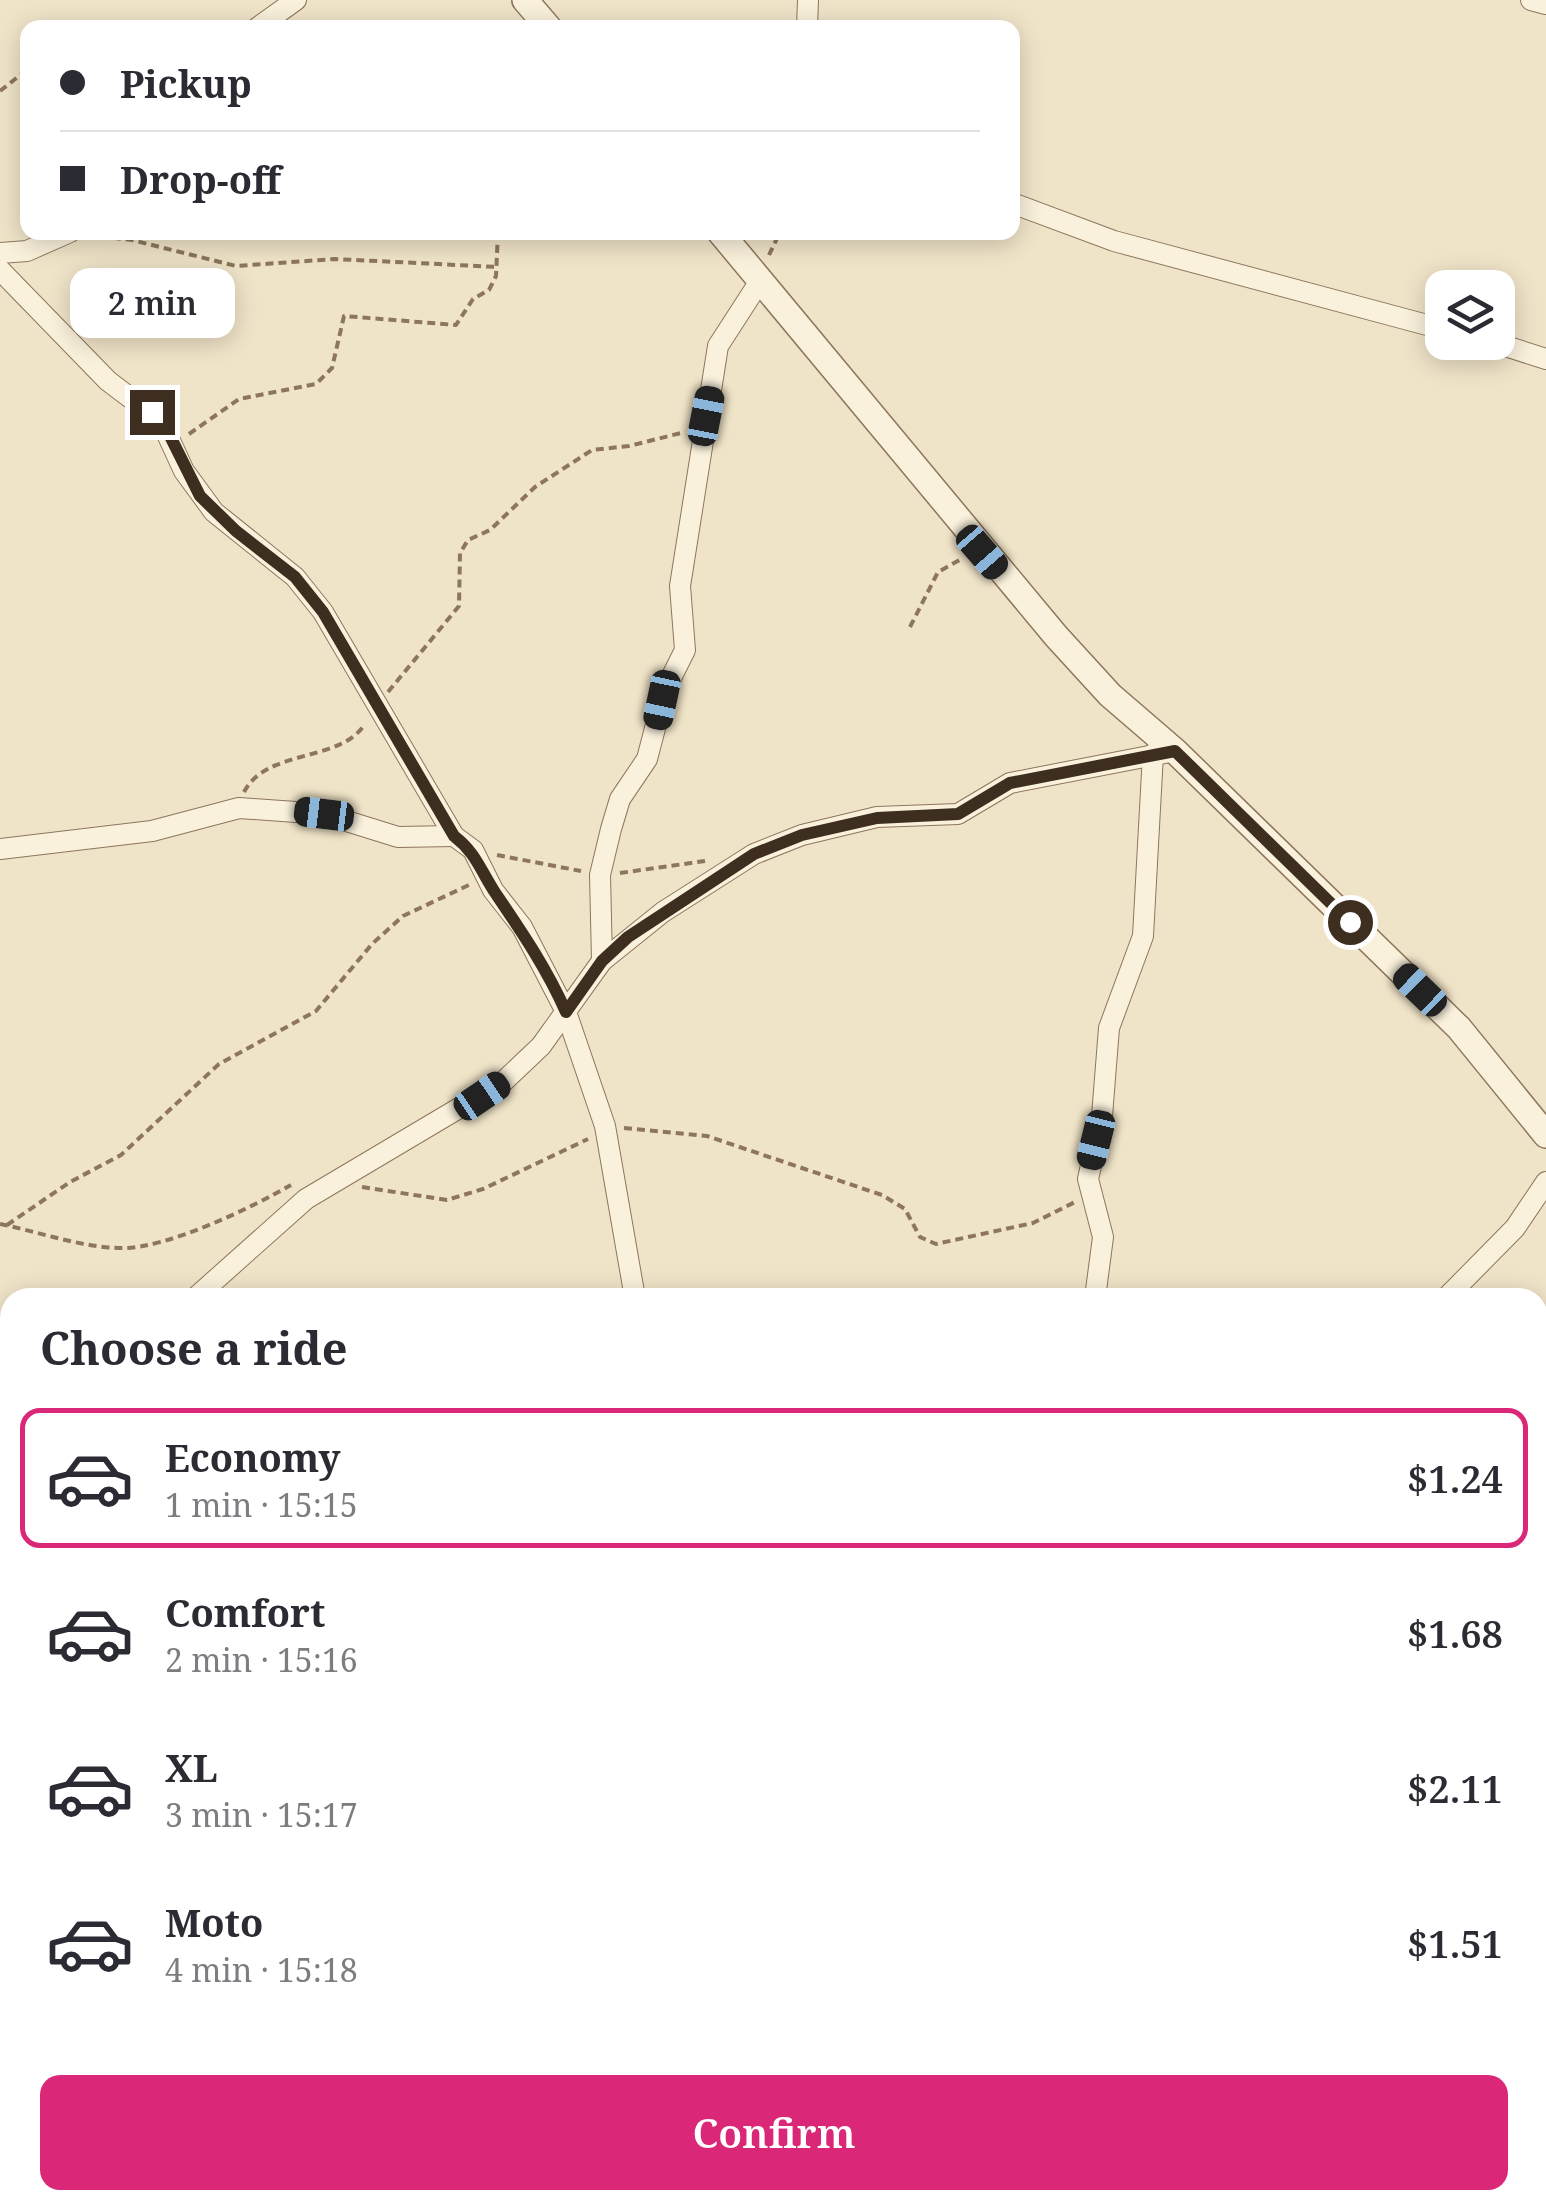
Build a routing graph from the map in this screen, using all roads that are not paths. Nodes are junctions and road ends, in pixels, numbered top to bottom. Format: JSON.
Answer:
{"nodes":[{"id":1,"x":296,"y":0,"type":"edge"},
{"id":2,"x":525,"y":0,"type":"edge"},
{"id":3,"x":1531,"y":0,"type":"edge"},
{"id":4,"x":1546,"y":4,"type":"edge"},
{"id":5,"x":268,"y":20,"type":"edge"},
{"id":6,"x":543,"y":20,"type":"edge"},
{"id":7,"x":1020,"y":205,"type":"edge"},
{"id":8,"x":53,"y":240,"type":"edge"},
{"id":9,"x":727,"y":240,"type":"edge"},
{"id":10,"x":0,"y":252,"type":"edge"},
{"id":11,"x":0,"y":270,"type":"edge"},
{"id":12,"x":760,"y":280,"type":"junction"},
{"id":13,"x":1425,"y":324,"type":"edge"},
{"id":14,"x":1515,"y":349,"type":"edge"},
{"id":15,"x":1546,"y":359,"type":"edge"},
{"id":16,"x":1164,"y":753,"type":"junction"},
{"id":17,"x":454,"y":836,"type":"junction"},
{"id":18,"x":0,"y":850,"type":"edge"},
{"id":19,"x":602,"y":961,"type":"junction"},
{"id":20,"x":566,"y":1012,"type":"junction"},
{"id":21,"x":1546,"y":1135,"type":"edge"},
{"id":22,"x":1546,"y":1182,"type":"edge"},
{"id":23,"x":206,"y":1288,"type":"edge"},
{"id":24,"x":633,"y":1288,"type":"edge"},
{"id":25,"x":1095,"y":1288,"type":"edge"},
{"id":26,"x":1456,"y":1288,"type":"edge"}],
"edges":[{"from":1,"to":5,"type":"street"},
{"from":2,"to":6,"type":"street"},
{"from":3,"to":4,"type":"street"},
{"from":7,"to":13,"type":"street"},
{"from":8,"to":10,"type":"street"},
{"from":9,"to":12,"type":"street"},
{"from":11,"to":17,"type":"street"},
{"from":12,"to":16,"type":"street"},
{"from":12,"to":19,"type":"street"},
{"from":14,"to":15,"type":"street"},
{"from":16,"to":19,"type":"street"},
{"from":16,"to":21,"type":"street"},
{"from":16,"to":25,"type":"street"},
{"from":17,"to":18,"type":"street"},
{"from":17,"to":20,"type":"street"},
{"from":19,"to":20,"type":"street"},
{"from":20,"to":23,"type":"street"},
{"from":20,"to":24,"type":"street"},
{"from":22,"to":26,"type":"street"}]}
